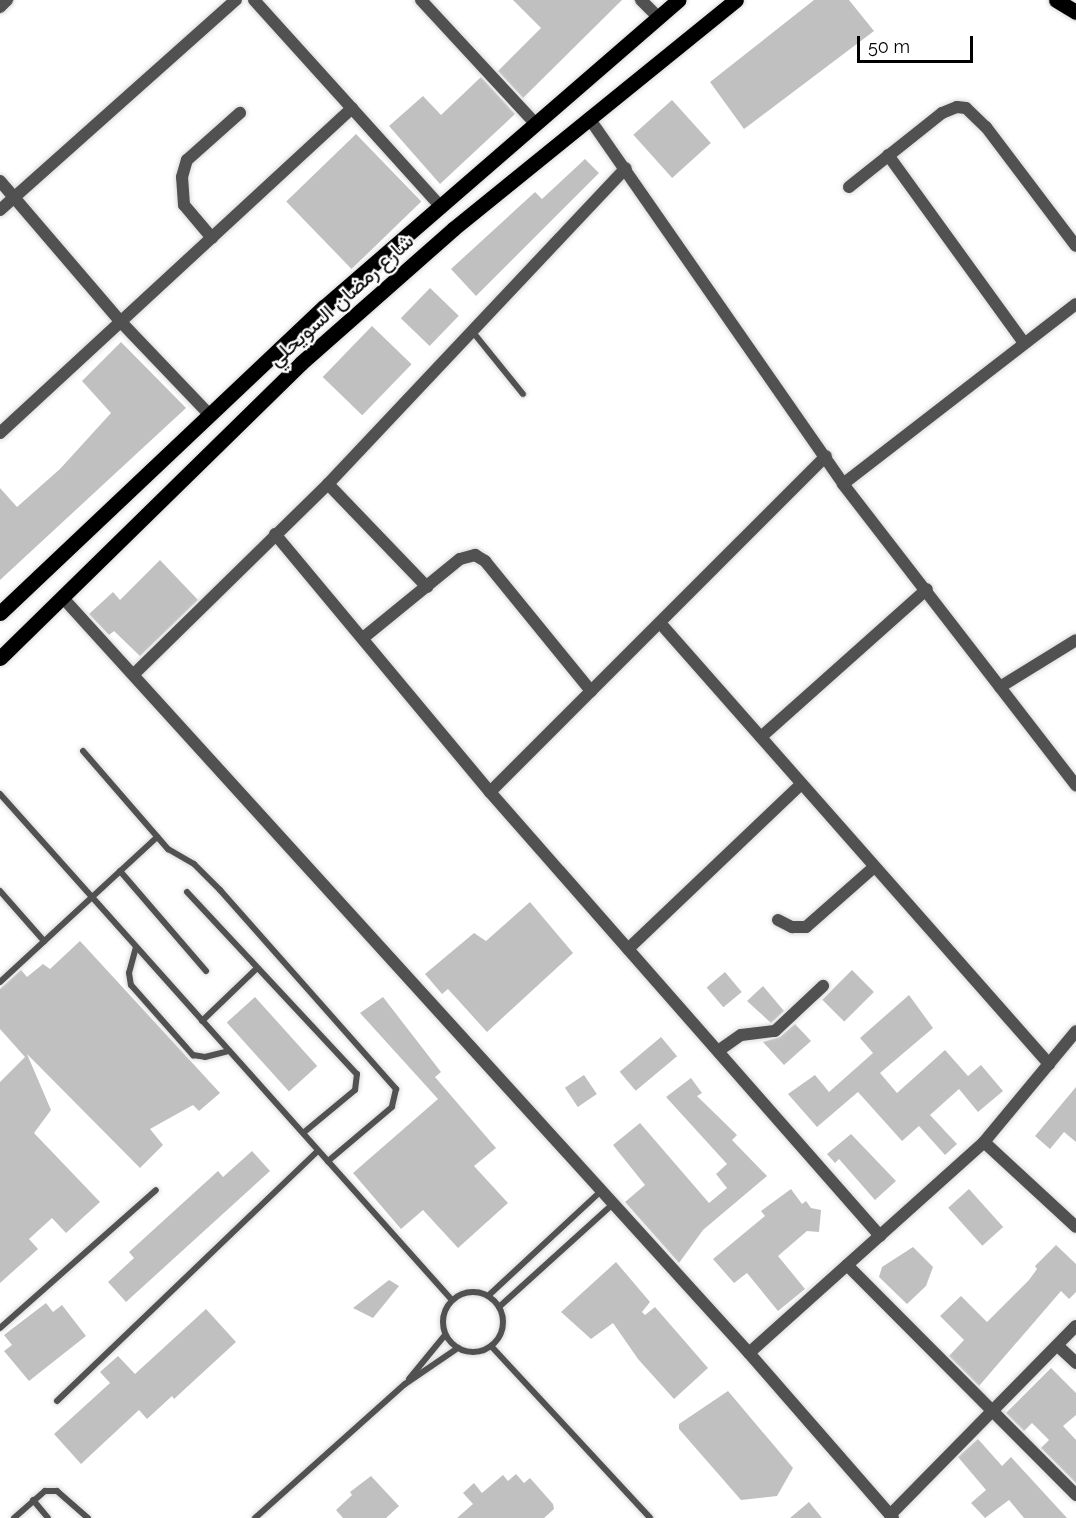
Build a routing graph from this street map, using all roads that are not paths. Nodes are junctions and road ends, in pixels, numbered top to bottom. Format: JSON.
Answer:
{"nodes":[{"id":1,"x":7,"y":0,"type":"edge"},
{"id":2,"x":236,"y":0,"type":"edge"},
{"id":3,"x":254,"y":0,"type":"edge"},
{"id":4,"x":421,"y":0,"type":"edge"},
{"id":5,"x":641,"y":0,"type":"edge"},
{"id":6,"x":679,"y":0,"type":"edge"},
{"id":7,"x":735,"y":0,"type":"edge"},
{"id":8,"x":1056,"y":0,"type":"edge"},
{"id":9,"x":0,"y":7,"type":"edge"},
{"id":10,"x":1076,"y":12,"type":"edge"},
{"id":11,"x":658,"y":17,"type":"junction"},
{"id":12,"x":352,"y":108,"type":"junction"},
{"id":13,"x":240,"y":113,"type":"dead end"},
{"id":14,"x":589,"y":118,"type":"junction"},
{"id":15,"x":534,"y":122,"type":"junction"},
{"id":16,"x":888,"y":155,"type":"junction"},
{"id":17,"x":626,"y":168,"type":"junction"},
{"id":18,"x":0,"y":181,"type":"edge"},
{"id":19,"x":849,"y":187,"type":"dead end"},
{"id":20,"x":15,"y":197,"type":"junction"},
{"id":21,"x":440,"y":206,"type":"junction"},
{"id":22,"x":0,"y":210,"type":"edge"},
{"id":23,"x":212,"y":238,"type":"junction"},
{"id":24,"x":1076,"y":246,"type":"edge"},
{"id":25,"x":1076,"y":304,"type":"edge"},
{"id":26,"x":121,"y":322,"type":"junction"},
{"id":27,"x":471,"y":330,"type":"junction"},
{"id":28,"x":1024,"y":343,"type":"junction"},
{"id":29,"x":524,"y":394,"type":"dead end"},
{"id":30,"x":208,"y":413,"type":"junction"},
{"id":31,"x":0,"y":433,"type":"edge"},
{"id":32,"x":826,"y":456,"type":"junction"},
{"id":33,"x":328,"y":484,"type":"junction"},
{"id":34,"x":843,"y":484,"type":"junction"},
{"id":35,"x":275,"y":534,"type":"junction"},
{"id":36,"x":427,"y":587,"type":"junction"},
{"id":37,"x":927,"y":590,"type":"junction"},
{"id":38,"x":63,"y":598,"type":"junction"},
{"id":39,"x":1,"y":611,"type":"edge"},
{"id":40,"x":661,"y":624,"type":"junction"},
{"id":41,"x":363,"y":638,"type":"junction"},
{"id":42,"x":1076,"y":640,"type":"edge"},
{"id":43,"x":0,"y":658,"type":"edge"},
{"id":44,"x":134,"y":674,"type":"junction"},
{"id":45,"x":1000,"y":687,"type":"junction"},
{"id":46,"x":591,"y":691,"type":"junction"},
{"id":47,"x":761,"y":737,"type":"junction"},
{"id":48,"x":83,"y":751,"type":"dead end"},
{"id":49,"x":800,"y":785,"type":"junction"},
{"id":50,"x":1076,"y":786,"type":"edge"},
{"id":51,"x":490,"y":792,"type":"junction"},
{"id":52,"x":0,"y":794,"type":"edge"},
{"id":53,"x":157,"y":837,"type":"junction"},
{"id":54,"x":873,"y":868,"type":"junction"},
{"id":55,"x":120,"y":871,"type":"junction"},
{"id":56,"x":0,"y":891,"type":"edge"},
{"id":57,"x":187,"y":892,"type":"dead end"},
{"id":58,"x":91,"y":897,"type":"junction"},
{"id":59,"x":778,"y":920,"type":"dead end"},
{"id":60,"x":44,"y":941,"type":"junction"},
{"id":61,"x":136,"y":947,"type":"junction"},
{"id":62,"x":628,"y":949,"type":"junction"},
{"id":63,"x":257,"y":968,"type":"junction"},
{"id":64,"x":206,"y":971,"type":"dead end"},
{"id":65,"x":0,"y":982,"type":"edge"},
{"id":66,"x":823,"y":986,"type":"dead end"},
{"id":67,"x":202,"y":1021,"type":"junction"},
{"id":68,"x":1076,"y":1031,"type":"edge"},
{"id":69,"x":229,"y":1051,"type":"junction"},
{"id":70,"x":718,"y":1051,"type":"junction"},
{"id":71,"x":1049,"y":1064,"type":"junction"},
{"id":72,"x":303,"y":1133,"type":"junction"},
{"id":73,"x":984,"y":1142,"type":"junction"},
{"id":74,"x":318,"y":1151,"type":"junction"},
{"id":75,"x":328,"y":1161,"type":"junction"},
{"id":76,"x":156,"y":1190,"type":"dead end"},
{"id":77,"x":600,"y":1192,"type":"junction"},
{"id":78,"x":612,"y":1205,"type":"junction"},
{"id":79,"x":1076,"y":1227,"type":"edge"},
{"id":80,"x":880,"y":1236,"type":"junction"},
{"id":81,"x":847,"y":1265,"type":"junction"},
{"id":82,"x":488,"y":1296,"type":"junction"},
{"id":83,"x":452,"y":1300,"type":"junction"},
{"id":84,"x":499,"y":1307,"type":"junction"},
{"id":85,"x":1076,"y":1326,"type":"edge"},
{"id":86,"x":0,"y":1328,"type":"edge"},
{"id":87,"x":445,"y":1335,"type":"junction"},
{"id":88,"x":491,"y":1346,"type":"junction"},
{"id":89,"x":1058,"y":1346,"type":"junction"},
{"id":90,"x":458,"y":1348,"type":"junction"},
{"id":91,"x":749,"y":1353,"type":"junction"},
{"id":92,"x":1076,"y":1363,"type":"edge"},
{"id":93,"x":405,"y":1384,"type":"junction"},
{"id":94,"x":57,"y":1401,"type":"dead end"},
{"id":95,"x":991,"y":1414,"type":"junction"},
{"id":96,"x":1076,"y":1496,"type":"edge"},
{"id":97,"x":33,"y":1500,"type":"junction"},
{"id":98,"x":891,"y":1516,"type":"edge"},
{"id":99,"x":14,"y":1518,"type":"edge"},
{"id":100,"x":48,"y":1518,"type":"edge"},
{"id":101,"x":87,"y":1518,"type":"edge"},
{"id":102,"x":255,"y":1518,"type":"edge"},
{"id":103,"x":650,"y":1518,"type":"edge"}],
"edges":[{"from":1,"to":9,"type":"street"},
{"from":2,"to":20,"type":"street"},
{"from":3,"to":12,"type":"street"},
{"from":4,"to":15,"type":"street"},
{"from":5,"to":11,"type":"street"},
{"from":6,"to":11,"type":"main road","name":"شارع رمضان السويحلي"},
{"from":7,"to":14,"type":"main road","name":"شارع رمضان السويحلي"},
{"from":8,"to":10,"type":"main road"},
{"from":11,"to":15,"type":"main road","name":"شارع رمضان السويحلي"},
{"from":12,"to":21,"type":"street"},
{"from":12,"to":23,"type":"street"},
{"from":13,"to":23,"type":"street"},
{"from":14,"to":17,"type":"street"},
{"from":14,"to":38,"type":"main road","name":"شارع رمضان السويحلي"},
{"from":15,"to":21,"type":"main road","name":"شارع رمضان السويحلي"},
{"from":16,"to":19,"type":"street"},
{"from":16,"to":24,"type":"street"},
{"from":16,"to":28,"type":"street"},
{"from":17,"to":27,"type":"street"},
{"from":17,"to":32,"type":"street"},
{"from":18,"to":20,"type":"street"},
{"from":20,"to":22,"type":"street"},
{"from":20,"to":26,"type":"street"},
{"from":21,"to":30,"type":"main road","name":"شارع رمضان السويحلي"},
{"from":23,"to":26,"type":"street"},
{"from":25,"to":28,"type":"street"},
{"from":26,"to":30,"type":"street"},
{"from":26,"to":31,"type":"street"},
{"from":27,"to":29,"type":"lane"},
{"from":27,"to":33,"type":"street"},
{"from":28,"to":34,"type":"street"},
{"from":30,"to":39,"type":"main road","name":"شارع رمضان السويحلي"},
{"from":32,"to":34,"type":"street"},
{"from":32,"to":40,"type":"street"},
{"from":33,"to":35,"type":"street"},
{"from":33,"to":36,"type":"street"},
{"from":34,"to":37,"type":"street"},
{"from":35,"to":41,"type":"street"},
{"from":35,"to":44,"type":"street"},
{"from":36,"to":41,"type":"street"},
{"from":36,"to":46,"type":"street"},
{"from":37,"to":45,"type":"street"},
{"from":37,"to":47,"type":"street"},
{"from":38,"to":43,"type":"main road","name":"شارع رمضان السويحلي"},
{"from":38,"to":44,"type":"street"},
{"from":40,"to":46,"type":"street"},
{"from":40,"to":47,"type":"street"},
{"from":41,"to":51,"type":"street"},
{"from":42,"to":45,"type":"street"},
{"from":44,"to":77,"type":"street"},
{"from":45,"to":50,"type":"street"},
{"from":46,"to":51,"type":"street"},
{"from":47,"to":49,"type":"street"},
{"from":48,"to":53,"type":"lane"},
{"from":49,"to":54,"type":"street"},
{"from":49,"to":62,"type":"street"},
{"from":51,"to":62,"type":"street"},
{"from":52,"to":58,"type":"lane"},
{"from":53,"to":55,"type":"lane"},
{"from":53,"to":75,"type":"lane"},
{"from":54,"to":59,"type":"street"},
{"from":54,"to":71,"type":"street"},
{"from":55,"to":58,"type":"lane"},
{"from":55,"to":64,"type":"lane"},
{"from":56,"to":60,"type":"lane"},
{"from":57,"to":63,"type":"lane"},
{"from":58,"to":60,"type":"lane"},
{"from":58,"to":61,"type":"lane"},
{"from":60,"to":65,"type":"lane"},
{"from":61,"to":67,"type":"lane"},
{"from":61,"to":69,"type":"lane"},
{"from":62,"to":70,"type":"street"},
{"from":63,"to":67,"type":"lane"},
{"from":63,"to":72,"type":"lane"},
{"from":66,"to":70,"type":"street"},
{"from":67,"to":69,"type":"lane"},
{"from":68,"to":71,"type":"street"},
{"from":69,"to":72,"type":"lane"},
{"from":70,"to":80,"type":"street"},
{"from":71,"to":73,"type":"street"},
{"from":72,"to":74,"type":"lane"},
{"from":73,"to":79,"type":"street"},
{"from":73,"to":80,"type":"street"},
{"from":74,"to":75,"type":"lane"},
{"from":74,"to":94,"type":"lane"},
{"from":75,"to":83,"type":"lane"},
{"from":76,"to":86,"type":"lane"},
{"from":77,"to":78,"type":"street"},
{"from":77,"to":82,"type":"lane"},
{"from":78,"to":84,"type":"lane"},
{"from":78,"to":91,"type":"street"},
{"from":80,"to":81,"type":"street"},
{"from":81,"to":91,"type":"street"},
{"from":81,"to":95,"type":"street"},
{"from":82,"to":83,"type":"lane"},
{"from":82,"to":84,"type":"lane"},
{"from":83,"to":87,"type":"lane"},
{"from":84,"to":88,"type":"lane"},
{"from":85,"to":89,"type":"street"},
{"from":87,"to":90,"type":"lane"},
{"from":87,"to":93,"type":"lane"},
{"from":88,"to":90,"type":"lane"},
{"from":88,"to":103,"type":"lane"},
{"from":89,"to":92,"type":"street"},
{"from":89,"to":95,"type":"street"},
{"from":90,"to":93,"type":"lane"},
{"from":91,"to":98,"type":"street"},
{"from":93,"to":102,"type":"lane"},
{"from":95,"to":96,"type":"street"},
{"from":95,"to":98,"type":"street"},
{"from":97,"to":99,"type":"lane"},
{"from":97,"to":100,"type":"lane"},
{"from":97,"to":101,"type":"lane"}]}
